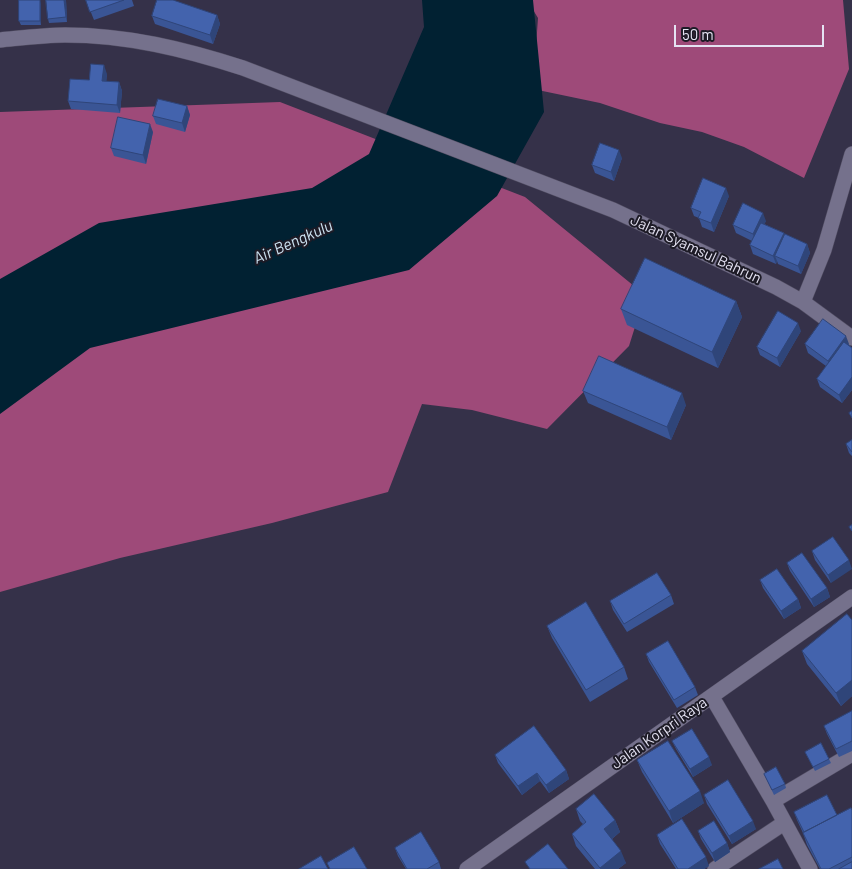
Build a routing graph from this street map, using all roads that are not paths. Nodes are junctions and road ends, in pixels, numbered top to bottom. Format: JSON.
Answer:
{"nodes":[{"id":1,"x":0,"y":40,"type":"edge"},
{"id":2,"x":852,"y":154,"type":"edge"},
{"id":3,"x":803,"y":302,"type":"junction"},
{"id":4,"x":852,"y":338,"type":"edge"},
{"id":5,"x":852,"y":597,"type":"edge"},
{"id":6,"x":712,"y":697,"type":"junction"},
{"id":7,"x":852,"y":754,"type":"edge"},
{"id":8,"x":773,"y":801,"type":"junction"},
{"id":9,"x":784,"y":823,"type":"junction"},
{"id":10,"x":467,"y":869,"type":"edge"},
{"id":11,"x":715,"y":869,"type":"edge"},
{"id":12,"x":810,"y":869,"type":"edge"}],
"edges":[{"from":1,"to":3,"type":"street","name":"Jalan Syamsul Bahrun"},
{"from":2,"to":3,"type":"street"},
{"from":3,"to":4,"type":"street","name":"Jalan Syamsul Bahrun"},
{"from":5,"to":6,"type":"street","name":"Jalan Korpri Raya"},
{"from":6,"to":8,"type":"street"},
{"from":6,"to":10,"type":"street","name":"Jalan Korpri Raya"},
{"from":7,"to":8,"type":"street"},
{"from":8,"to":9,"type":"street"},
{"from":9,"to":11,"type":"street"},
{"from":9,"to":12,"type":"street"}]}
